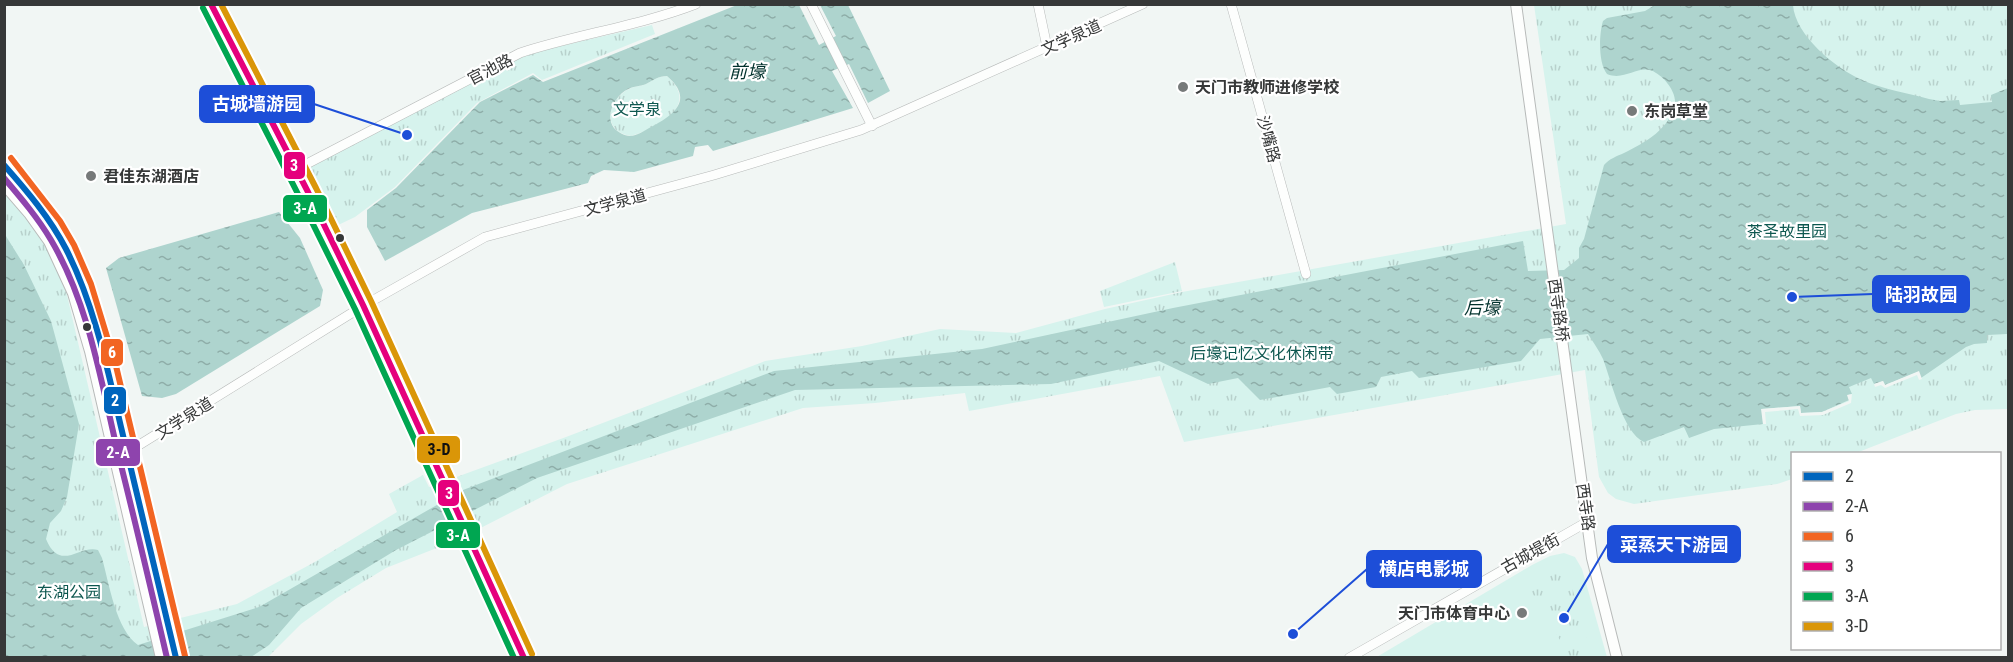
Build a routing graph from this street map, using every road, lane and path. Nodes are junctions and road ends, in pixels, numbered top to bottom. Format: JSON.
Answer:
{"nodes":[{"id":1,"x":211,"y":4,"type":"edge"},
{"id":2,"x":696,"y":4,"type":"edge"},
{"id":3,"x":811,"y":4,"type":"edge"},
{"id":4,"x":1038,"y":4,"type":"edge"},
{"id":5,"x":1143,"y":4,"type":"edge"},
{"id":6,"x":1232,"y":4,"type":"edge"},
{"id":7,"x":1516,"y":4,"type":"edge"},
{"id":8,"x":1047,"y":47,"type":"junction"},
{"id":9,"x":872,"y":126,"type":"junction"},
{"id":10,"x":4,"y":164,"type":"edge"},
{"id":11,"x":297,"y":169,"type":"junction"},
{"id":12,"x":4,"y":183,"type":"edge"},
{"id":13,"x":1306,"y":274,"type":"dead end"},
{"id":14,"x":363,"y":306,"type":"junction"},
{"id":15,"x":128,"y":452,"type":"junction"},
{"id":16,"x":116,"y":460,"type":"junction"},
{"id":17,"x":1580,"y":461,"type":"joint"},
{"id":18,"x":1587,"y":522,"type":"junction"},
{"id":19,"x":162,"y":657,"type":"edge"},
{"id":20,"x":176,"y":657,"type":"edge"},
{"id":21,"x":524,"y":657,"type":"edge"},
{"id":22,"x":1349,"y":657,"type":"edge"},
{"id":23,"x":1617,"y":657,"type":"edge"}],
"edges":[{"from":1,"to":11,"type":"street"},
{"from":2,"to":11,"type":"street","name":"官池路"},
{"from":3,"to":9,"type":"street"},
{"from":4,"to":8,"type":"street"},
{"from":5,"to":8,"type":"street","name":"文学泉道"},
{"from":6,"to":13,"type":"street","name":"沙嘴路"},
{"from":7,"to":17,"type":"street","name":"西寺路桥"},
{"from":8,"to":9,"type":"street","name":"文学泉道"},
{"from":9,"to":14,"type":"street","name":"文学泉道"},
{"from":10,"to":15,"type":"main road"},
{"from":11,"to":14,"type":"street"},
{"from":12,"to":16,"type":"main road"},
{"from":14,"to":15,"type":"street","name":"文学泉道"},
{"from":14,"to":21,"type":"street"},
{"from":15,"to":16,"type":"street","name":"文学泉道"},
{"from":15,"to":20,"type":"main road"},
{"from":16,"to":19,"type":"main road"},
{"from":17,"to":18,"type":"street","name":"西寺路"},
{"from":18,"to":22,"type":"street","name":"古城堤街"},
{"from":18,"to":23,"type":"street","name":"西寺路"}]}
